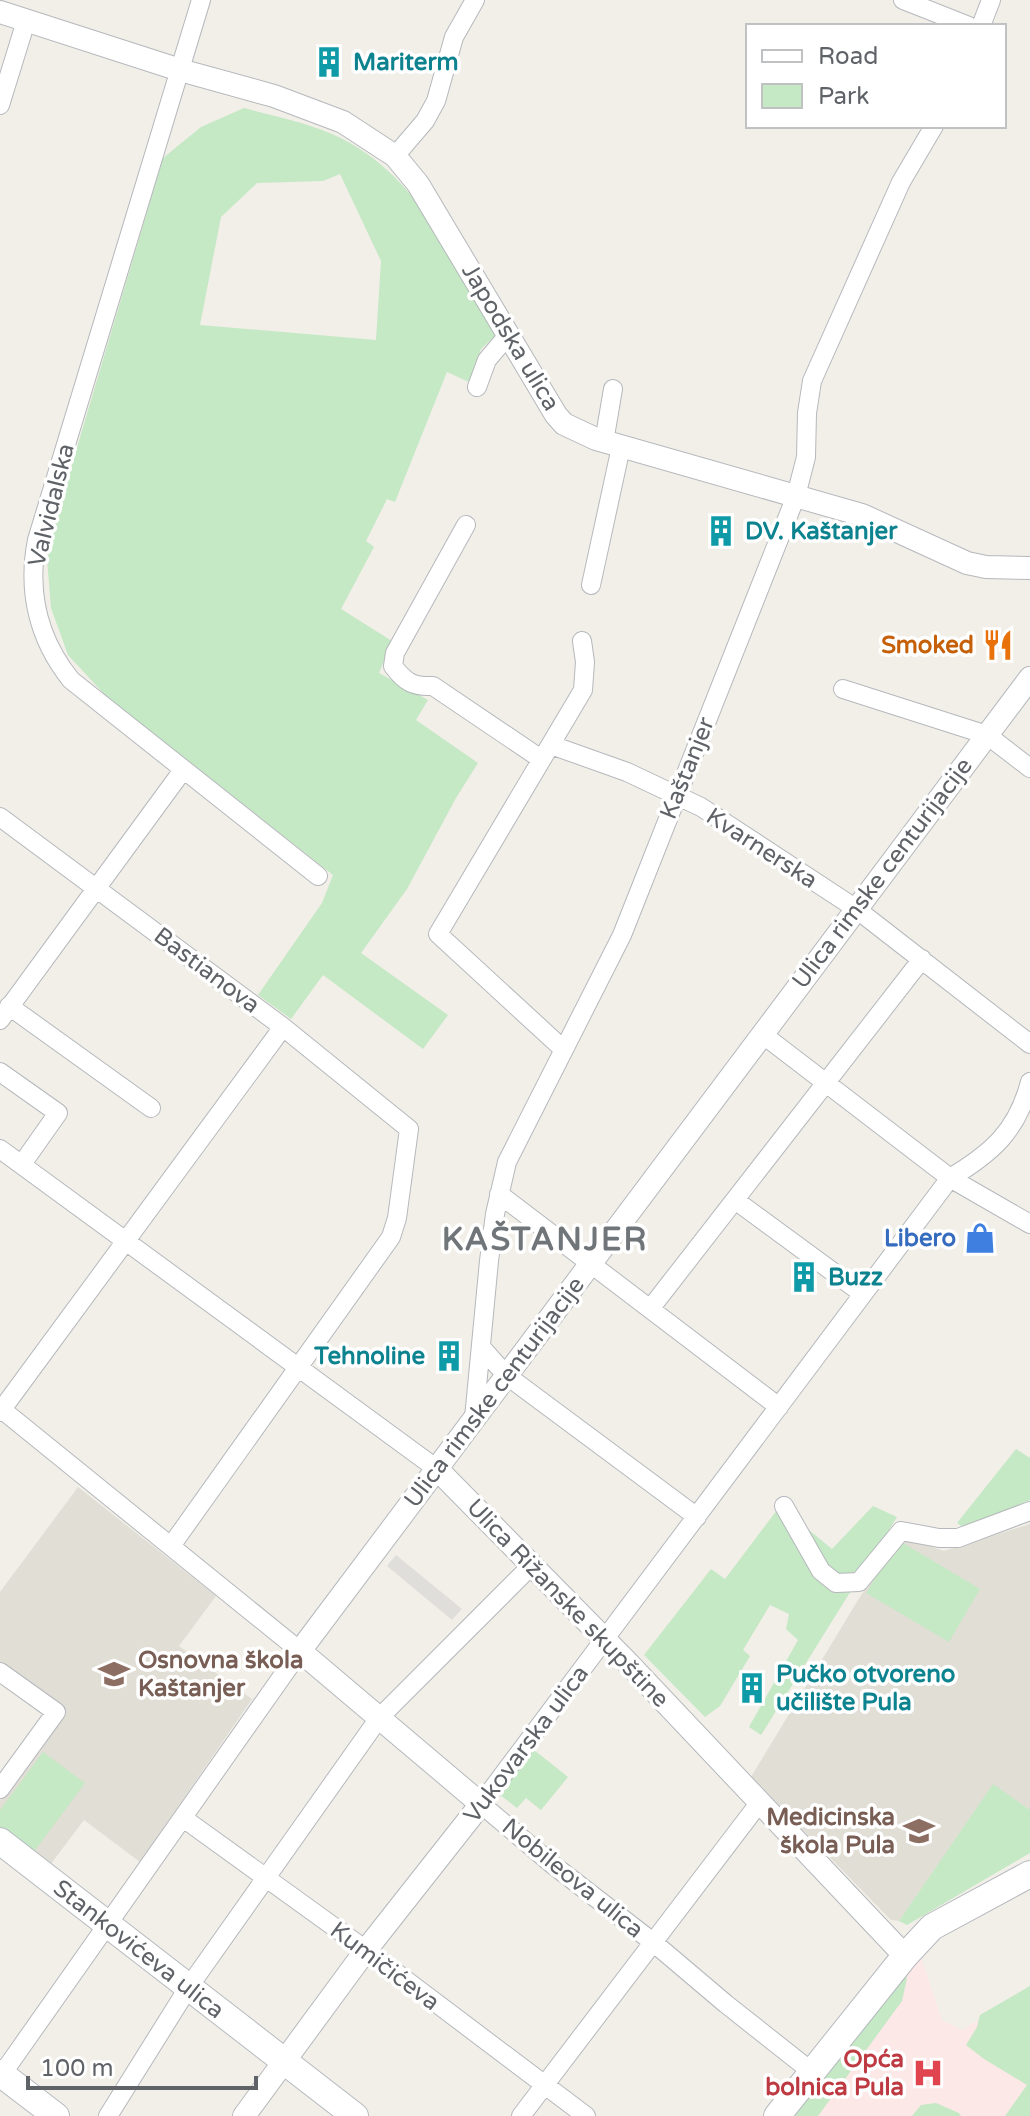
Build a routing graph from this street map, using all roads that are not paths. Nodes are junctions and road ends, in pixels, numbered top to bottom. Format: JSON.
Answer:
{"nodes":[{"id":1,"x":201,"y":0,"type":"edge"},
{"id":2,"x":475,"y":0,"type":"edge"},
{"id":3,"x":903,"y":0,"type":"edge"},
{"id":4,"x":991,"y":0,"type":"edge"},
{"id":5,"x":0,"y":12,"type":"edge"},
{"id":6,"x":26,"y":21,"type":"junction"},
{"id":7,"x":964,"y":24,"type":"edge"},
{"id":8,"x":982,"y":24,"type":"edge"},
{"id":9,"x":180,"y":70,"type":"junction"},
{"id":10,"x":0,"y":105,"type":"edge"},
{"id":11,"x":933,"y":128,"type":"edge"},
{"id":12,"x":395,"y":156,"type":"junction"},
{"id":13,"x":509,"y":334,"type":"junction"},
{"id":14,"x":477,"y":387,"type":"dead end"},
{"id":15,"x":613,"y":389,"type":"dead end"},
{"id":16,"x":613,"y":444,"type":"junction"},
{"id":17,"x":796,"y":496,"type":"junction"},
{"id":18,"x":466,"y":525,"type":"dead end"},
{"id":19,"x":1030,"y":568,"type":"edge"},
{"id":20,"x":591,"y":585,"type":"dead end"},
{"id":21,"x":582,"y":641,"type":"dead end"},
{"id":22,"x":1030,"y":678,"type":"edge"},
{"id":23,"x":843,"y":689,"type":"dead end"},
{"id":24,"x":987,"y":735,"type":"junction"},
{"id":25,"x":546,"y":752,"type":"junction"},
{"id":26,"x":1030,"y":768,"type":"edge"},
{"id":27,"x":183,"y":770,"type":"junction"},
{"id":28,"x":676,"y":794,"type":"junction"},
{"id":29,"x":0,"y":817,"type":"edge"},
{"id":30,"x":318,"y":876,"type":"dead end"},
{"id":31,"x":97,"y":888,"type":"junction"},
{"id":32,"x":855,"y":908,"type":"junction"},
{"id":33,"x":922,"y":959,"type":"junction"},
{"id":34,"x":5,"y":1013,"type":"edge"},
{"id":35,"x":283,"y":1027,"type":"junction"},
{"id":36,"x":762,"y":1034,"type":"junction"},
{"id":37,"x":1030,"y":1044,"type":"edge"},
{"id":38,"x":563,"y":1049,"type":"junction"},
{"id":39,"x":0,"y":1072,"type":"edge"},
{"id":40,"x":827,"y":1082,"type":"junction"},
{"id":41,"x":1030,"y":1082,"type":"edge"},
{"id":42,"x":151,"y":1108,"type":"dead end"},
{"id":43,"x":1026,"y":1109,"type":"edge"},
{"id":44,"x":0,"y":1149,"type":"edge"},
{"id":45,"x":22,"y":1164,"type":"junction"},
{"id":46,"x":950,"y":1178,"type":"junction"},
{"id":47,"x":499,"y":1194,"type":"junction"},
{"id":48,"x":735,"y":1200,"type":"junction"},
{"id":49,"x":1030,"y":1224,"type":"edge"},
{"id":50,"x":126,"y":1241,"type":"junction"},
{"id":51,"x":589,"y":1264,"type":"junction"},
{"id":52,"x":863,"y":1294,"type":"junction"},
{"id":53,"x":650,"y":1309,"type":"junction"},
{"id":54,"x":481,"y":1347,"type":"junction"},
{"id":55,"x":297,"y":1367,"type":"junction"},
{"id":56,"x":506,"y":1375,"type":"junction"},
{"id":57,"x":779,"y":1407,"type":"junction"},
{"id":58,"x":1,"y":1410,"type":"edge"},
{"id":59,"x":474,"y":1418,"type":"junction"},
{"id":60,"x":437,"y":1469,"type":"junction"},
{"id":61,"x":784,"y":1506,"type":"dead end"},
{"id":62,"x":1030,"y":1511,"type":"edge"},
{"id":63,"x":697,"y":1517,"type":"junction"},
{"id":64,"x":171,"y":1546,"type":"junction"},
{"id":65,"x":531,"y":1566,"type":"junction"},
{"id":66,"x":605,"y":1639,"type":"junction"},
{"id":67,"x":300,"y":1651,"type":"junction"},
{"id":68,"x":0,"y":1672,"type":"edge"},
{"id":69,"x":379,"y":1718,"type":"junction"},
{"id":70,"x":0,"y":1789,"type":"edge"},
{"id":71,"x":760,"y":1802,"type":"junction"},
{"id":72,"x":481,"y":1804,"type":"junction"},
{"id":73,"x":183,"y":1818,"type":"junction"},
{"id":74,"x":0,"y":1841,"type":"edge"},
{"id":75,"x":1030,"y":1874,"type":"edge"},
{"id":76,"x":265,"y":1877,"type":"junction"},
{"id":77,"x":108,"y":1925,"type":"junction"},
{"id":78,"x":654,"y":1943,"type":"junction"},
{"id":79,"x":366,"y":1950,"type":"junction"},
{"id":80,"x":905,"y":1956,"type":"junction"},
{"id":81,"x":188,"y":1988,"type":"junction"},
{"id":82,"x":285,"y":2063,"type":"junction"},
{"id":83,"x":812,"y":2072,"type":"junction"},
{"id":84,"x":1,"y":2075,"type":"edge"},
{"id":85,"x":544,"y":2086,"type":"junction"},
{"id":86,"x":56,"y":2116,"type":"edge"},
{"id":87,"x":108,"y":2116,"type":"edge"},
{"id":88,"x":244,"y":2116,"type":"edge"},
{"id":89,"x":355,"y":2116,"type":"edge"},
{"id":90,"x":521,"y":2116,"type":"edge"},
{"id":91,"x":586,"y":2116,"type":"edge"},
{"id":92,"x":777,"y":2116,"type":"edge"}],
"edges":[{"from":1,"to":9,"type":"street"},
{"from":2,"to":12,"type":"street"},
{"from":3,"to":7,"type":"street"},
{"from":4,"to":8,"type":"street"},
{"from":5,"to":6,"type":"street","name":"Japodska ulica"},
{"from":6,"to":9,"type":"street","name":"Japodska ulica"},
{"from":6,"to":10,"type":"street"},
{"from":9,"to":12,"type":"street","name":"Japodska ulica"},
{"from":9,"to":27,"type":"street","name":"Valvidalska"},
{"from":11,"to":17,"type":"street","name":"Kaštanjer"},
{"from":12,"to":13,"type":"street","name":"Japodska ulica"},
{"from":13,"to":14,"type":"street"},
{"from":13,"to":16,"type":"street","name":"Japodska ulica"},
{"from":15,"to":16,"type":"street"},
{"from":16,"to":17,"type":"street","name":"Japodska ulica"},
{"from":16,"to":20,"type":"street"},
{"from":17,"to":19,"type":"street","name":"Japodska ulica"},
{"from":17,"to":28,"type":"street","name":"Kaštanjer"},
{"from":18,"to":25,"type":"street","name":"Kvarnerska"},
{"from":21,"to":25,"type":"street"},
{"from":22,"to":24,"type":"street","name":"Ulica rimske centurijacije"},
{"from":23,"to":24,"type":"street"},
{"from":24,"to":26,"type":"street"},
{"from":24,"to":32,"type":"street","name":"Ulica rimske centurijacije"},
{"from":25,"to":28,"type":"street","name":"Kvarnerska"},
{"from":25,"to":38,"type":"street"},
{"from":27,"to":30,"type":"street","name":"Valvidalska"},
{"from":27,"to":31,"type":"street"},
{"from":28,"to":32,"type":"street","name":"Kvarnerska"},
{"from":28,"to":38,"type":"street","name":"Kaštanjer"},
{"from":29,"to":31,"type":"street","name":"Bastianova"},
{"from":31,"to":34,"type":"street"},
{"from":31,"to":35,"type":"street","name":"Bastianova"},
{"from":32,"to":33,"type":"street","name":"Kvarnerska"},
{"from":32,"to":36,"type":"street","name":"Ulica rimske centurijacije"},
{"from":33,"to":37,"type":"street","name":"Kvarnerska"},
{"from":33,"to":40,"type":"street"},
{"from":34,"to":42,"type":"street"},
{"from":35,"to":50,"type":"street"},
{"from":35,"to":55,"type":"street","name":"Bastianova"},
{"from":36,"to":40,"type":"street"},
{"from":36,"to":51,"type":"street","name":"Ulica rimske centurijacije"},
{"from":38,"to":47,"type":"street","name":"Kaštanjer"},
{"from":39,"to":45,"type":"street"},
{"from":40,"to":46,"type":"street"},
{"from":40,"to":48,"type":"street"},
{"from":41,"to":43,"type":"street","name":"Vukovarska ulica"},
{"from":43,"to":46,"type":"street","name":"Vukovarska ulica"},
{"from":44,"to":45,"type":"street","name":"Ulica Rižanske skupštine"},
{"from":45,"to":50,"type":"street","name":"Ulica Rižanske skupštine"},
{"from":46,"to":49,"type":"street"},
{"from":46,"to":52,"type":"street","name":"Vukovarska ulica"},
{"from":47,"to":51,"type":"street"},
{"from":47,"to":54,"type":"street","name":"Kaštanjer"},
{"from":48,"to":52,"type":"street"},
{"from":48,"to":53,"type":"street"},
{"from":50,"to":55,"type":"street","name":"Ulica Rižanske skupštine"},
{"from":50,"to":58,"type":"street"},
{"from":51,"to":53,"type":"street"},
{"from":51,"to":56,"type":"street","name":"Ulica rimske centurijacije"},
{"from":52,"to":57,"type":"street","name":"Vukovarska ulica"},
{"from":53,"to":57,"type":"street"},
{"from":54,"to":56,"type":"street"},
{"from":54,"to":59,"type":"street","name":"Kaštanjer"},
{"from":55,"to":60,"type":"street","name":"Ulica Rižanske skupštine"},
{"from":55,"to":64,"type":"street"},
{"from":56,"to":59,"type":"street","name":"Ulica rimske centurijacije"},
{"from":56,"to":63,"type":"street"},
{"from":57,"to":63,"type":"street","name":"Vukovarska ulica"},
{"from":58,"to":64,"type":"street","name":"Nobileova ulica"},
{"from":59,"to":60,"type":"street","name":"Ulica rimske centurijacije"},
{"from":60,"to":65,"type":"street","name":"Ulica Rižanske skupštine"},
{"from":60,"to":67,"type":"street","name":"Ulica rimske centurijacije"},
{"from":61,"to":62,"type":"street"},
{"from":63,"to":66,"type":"street","name":"Vukovarska ulica"},
{"from":64,"to":67,"type":"street","name":"Nobileova ulica"},
{"from":65,"to":66,"type":"street","name":"Ulica Rižanske skupštine"},
{"from":65,"to":69,"type":"street"},
{"from":66,"to":71,"type":"street","name":"Ulica Rižanske skupštine"},
{"from":66,"to":72,"type":"street","name":"Vukovarska ulica"},
{"from":67,"to":69,"type":"street","name":"Nobileova ulica"},
{"from":67,"to":73,"type":"street","name":"Ulica rimske centurijacije"},
{"from":68,"to":70,"type":"street"},
{"from":69,"to":72,"type":"street","name":"Nobileova ulica"},
{"from":69,"to":76,"type":"street"},
{"from":71,"to":78,"type":"street"},
{"from":71,"to":80,"type":"street","name":"Ulica Rižanske skupštine"},
{"from":72,"to":78,"type":"street","name":"Nobileova ulica"},
{"from":72,"to":79,"type":"street","name":"Vukovarska ulica"},
{"from":73,"to":76,"type":"street","name":"Kumičićeva"},
{"from":73,"to":77,"type":"street","name":"Ulica rimske centurijacije"},
{"from":74,"to":77,"type":"main road","name":"Stankovićeva ulica"},
{"from":75,"to":80,"type":"main road"},
{"from":76,"to":79,"type":"street","name":"Kumičićeva"},
{"from":76,"to":81,"type":"street"},
{"from":77,"to":81,"type":"main road","name":"Stankovićeva ulica"},
{"from":77,"to":84,"type":"street","name":"Ulica rimske centurijacije"},
{"from":78,"to":83,"type":"street","name":"Nobileova ulica"},
{"from":78,"to":85,"type":"street"},
{"from":79,"to":82,"type":"street","name":"Vukovarska ulica"},
{"from":79,"to":85,"type":"street","name":"Kumičićeva"},
{"from":80,"to":83,"type":"main road"},
{"from":81,"to":82,"type":"main road","name":"Stankovićeva ulica"},
{"from":81,"to":87,"type":"street"},
{"from":82,"to":88,"type":"street","name":"Vukovarska ulica"},
{"from":82,"to":89,"type":"main road","name":"Stankovićeva ulica"},
{"from":83,"to":92,"type":"main road"},
{"from":84,"to":86,"type":"main road"},
{"from":85,"to":90,"type":"street"},
{"from":85,"to":91,"type":"street","name":"Kumičićeva"}]}
